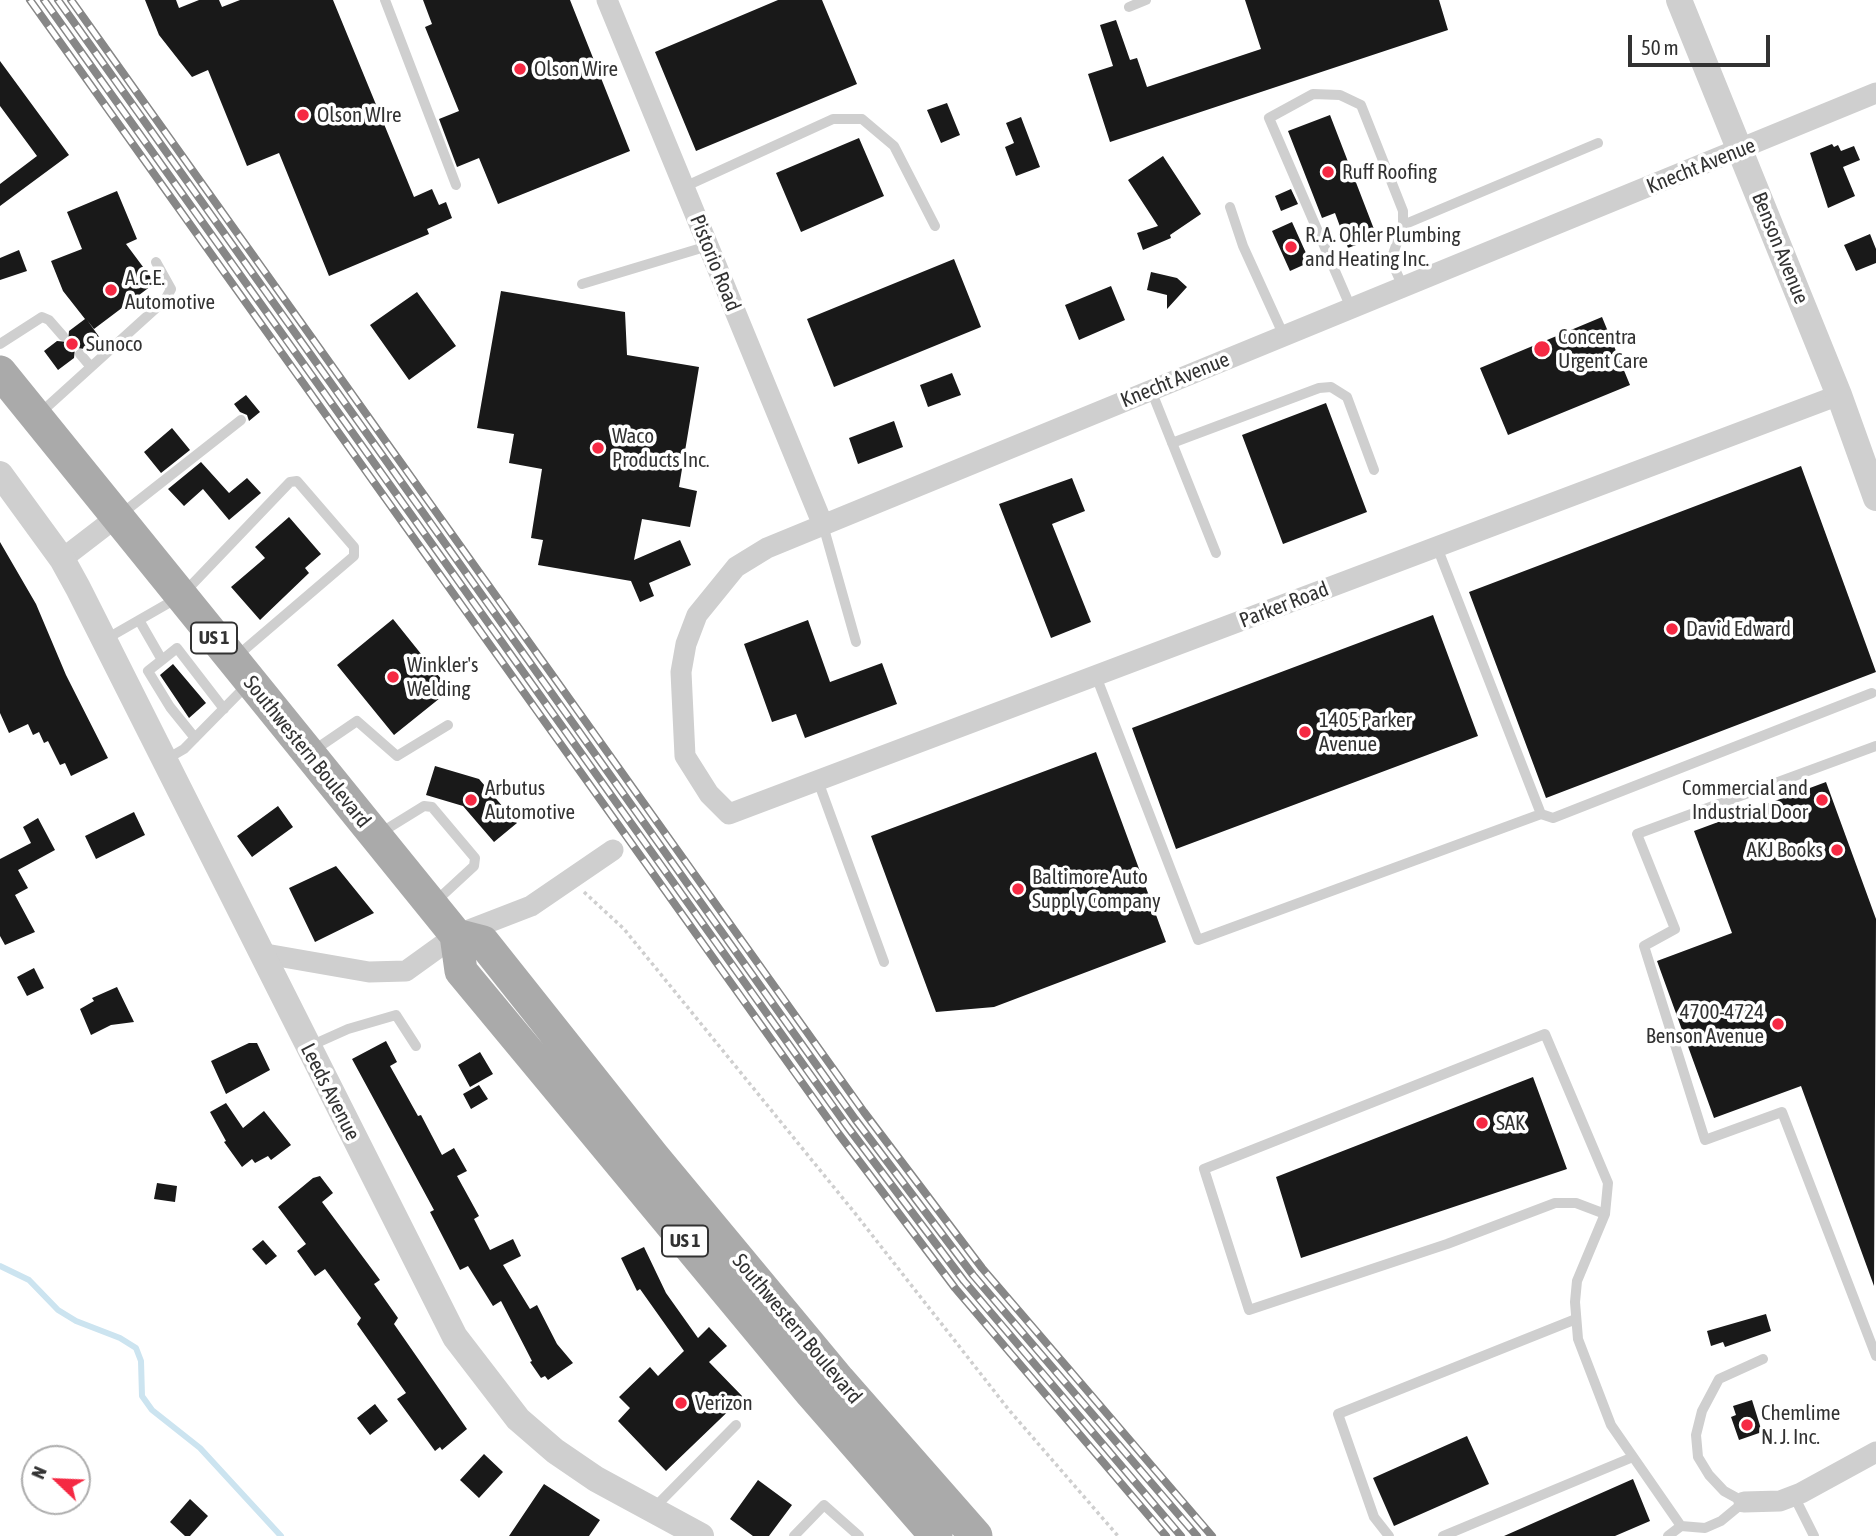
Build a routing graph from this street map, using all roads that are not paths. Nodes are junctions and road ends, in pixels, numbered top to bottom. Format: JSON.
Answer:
{"nodes":[{"id":1,"x":385,"y":0,"type":"edge"},
{"id":2,"x":607,"y":0,"type":"edge"},
{"id":3,"x":1146,"y":0,"type":"edge"},
{"id":4,"x":1679,"y":0,"type":"edge"},
{"id":5,"x":1129,"y":7,"type":"dead end"},
{"id":6,"x":1876,"y":93,"type":"edge"},
{"id":7,"x":1598,"y":143,"type":"dead end"},
{"id":8,"x":1741,"y":150,"type":"junction"},
{"id":9,"x":456,"y":185,"type":"dead end"},
{"id":10,"x":684,"y":187,"type":"junction"},
{"id":11,"x":1230,"y":207,"type":"dead end"},
{"id":12,"x":1402,"y":225,"type":"junction"},
{"id":13,"x":935,"y":226,"type":"dead end"},
{"id":14,"x":708,"y":246,"type":"junction"},
{"id":15,"x":156,"y":262,"type":"dead end"},
{"id":16,"x":582,"y":284,"type":"dead end"},
{"id":17,"x":1403,"y":287,"type":"junction"},
{"id":18,"x":1351,"y":308,"type":"junction"},
{"id":19,"x":63,"y":336,"type":"dead end"},
{"id":20,"x":1284,"y":336,"type":"junction"},
{"id":21,"x":0,"y":344,"type":"edge"},
{"id":22,"x":80,"y":354,"type":"dead end"},
{"id":23,"x":91,"y":367,"type":"junction"},
{"id":24,"x":0,"y":372,"type":"edge"},
{"id":25,"x":1151,"y":390,"type":"junction"},
{"id":26,"x":1839,"y":395,"type":"junction"},
{"id":27,"x":36,"y":416,"type":"junction"},
{"id":28,"x":241,"y":420,"type":"dead end"},
{"id":29,"x":1172,"y":443,"type":"junction"},
{"id":30,"x":1374,"y":470,"type":"dead end"},
{"id":31,"x":0,"y":474,"type":"edge"},
{"id":32,"x":1876,"y":498,"type":"edge"},
{"id":33,"x":118,"y":516,"type":"junction"},
{"id":34,"x":823,"y":525,"type":"junction"},
{"id":35,"x":1437,"y":547,"type":"junction"},
{"id":36,"x":1216,"y":553,"type":"dead end"},
{"id":37,"x":62,"y":559,"type":"junction"},
{"id":38,"x":181,"y":596,"type":"junction"},
{"id":39,"x":139,"y":620,"type":"junction"},
{"id":40,"x":104,"y":640,"type":"junction"},
{"id":41,"x":856,"y":642,"type":"dead end"},
{"id":42,"x":162,"y":660,"type":"junction"},
{"id":43,"x":241,"y":671,"type":"junction"},
{"id":44,"x":1096,"y":676,"type":"junction"},
{"id":45,"x":1872,"y":693,"type":"dead end"},
{"id":46,"x":224,"y":709,"type":"junction"},
{"id":47,"x":448,"y":725,"type":"dead end"},
{"id":48,"x":195,"y":738,"type":"junction"},
{"id":49,"x":1876,"y":746,"type":"edge"},
{"id":50,"x":307,"y":754,"type":"junction"},
{"id":51,"x":164,"y":760,"type":"junction"},
{"id":52,"x":818,"y":781,"type":"junction"},
{"id":53,"x":729,"y":814,"type":"joint"},
{"id":54,"x":1541,"y":814,"type":"junction"},
{"id":55,"x":375,"y":836,"type":"junction"},
{"id":56,"x":612,"y":850,"type":"dead end"},
{"id":57,"x":432,"y":905,"type":"junction"},
{"id":58,"x":456,"y":935,"type":"junction"},
{"id":59,"x":260,"y":953,"type":"junction"},
{"id":60,"x":884,"y":962,"type":"dead end"},
{"id":61,"x":416,"y":1046,"type":"dead end"},
{"id":62,"x":307,"y":1047,"type":"junction"},
{"id":63,"x":1605,"y":1214,"type":"junction"},
{"id":64,"x":1576,"y":1319,"type":"junction"},
{"id":65,"x":1876,"y":1356,"type":"edge"},
{"id":66,"x":1763,"y":1359,"type":"dead end"},
{"id":67,"x":736,"y":1425,"type":"dead end"},
{"id":68,"x":1876,"y":1452,"type":"edge"},
{"id":69,"x":1633,"y":1457,"type":"junction"},
{"id":70,"x":1794,"y":1496,"type":"junction"},
{"id":71,"x":1744,"y":1502,"type":"junction"},
{"id":72,"x":653,"y":1509,"type":"junction"},
{"id":73,"x":1681,"y":1526,"type":"junction"},
{"id":74,"x":701,"y":1536,"type":"edge"},
{"id":75,"x":794,"y":1536,"type":"edge"},
{"id":76,"x":859,"y":1536,"type":"edge"},
{"id":77,"x":936,"y":1536,"type":"edge"},
{"id":78,"x":976,"y":1536,"type":"edge"},
{"id":79,"x":1389,"y":1536,"type":"edge"},
{"id":80,"x":1443,"y":1536,"type":"edge"},
{"id":81,"x":1668,"y":1536,"type":"edge"},
{"id":82,"x":1814,"y":1536,"type":"edge"}],
"edges":[{"from":1,"to":9,"type":"lane"},
{"from":2,"to":10,"type":"street","name":"Pistorio Road"},
{"from":3,"to":5,"type":"lane"},
{"from":4,"to":8,"type":"street","name":"Benson Avenue"},
{"from":6,"to":8,"type":"street","name":"Knecht Avenue"},
{"from":7,"to":12,"type":"lane"},
{"from":8,"to":17,"type":"street","name":"Knecht Avenue"},
{"from":8,"to":26,"type":"street","name":"Benson Avenue"},
{"from":10,"to":13,"type":"lane"},
{"from":10,"to":14,"type":"street","name":"Pistorio Road"},
{"from":11,"to":20,"type":"lane"},
{"from":12,"to":17,"type":"lane"},
{"from":12,"to":18,"type":"lane"},
{"from":14,"to":16,"type":"lane"},
{"from":14,"to":34,"type":"street","name":"Pistorio Road"},
{"from":15,"to":23,"type":"lane"},
{"from":17,"to":18,"type":"street","name":"Knecht Avenue"},
{"from":18,"to":20,"type":"street","name":"Knecht Avenue"},
{"from":19,"to":21,"type":"lane"},
{"from":20,"to":25,"type":"street","name":"Knecht Avenue"},
{"from":22,"to":23,"type":"lane"},
{"from":23,"to":27,"type":"lane"},
{"from":24,"to":27,"type":"main road","name":"Southwestern Boulevard","number":"US 1"},
{"from":25,"to":29,"type":"lane"},
{"from":25,"to":34,"type":"street","name":"Knecht Avenue"},
{"from":26,"to":32,"type":"street","name":"Benson Avenue"},
{"from":26,"to":35,"type":"street","name":"Parker Road"},
{"from":27,"to":33,"type":"main road","name":"Southwestern Boulevard","number":"US 1"},
{"from":28,"to":33,"type":"lane"},
{"from":29,"to":30,"type":"lane"},
{"from":29,"to":36,"type":"lane"},
{"from":31,"to":37,"type":"street","name":"Leeds Avenue"},
{"from":33,"to":37,"type":"street"},
{"from":33,"to":38,"type":"main road","name":"Southwestern Boulevard","number":"US 1"},
{"from":34,"to":41,"type":"lane"},
{"from":34,"to":53,"type":"street","name":"Knecht Avenue"},
{"from":35,"to":44,"type":"street","name":"Parker Road"},
{"from":35,"to":54,"type":"lane"},
{"from":37,"to":40,"type":"street","name":"Leeds Avenue"},
{"from":38,"to":39,"type":"lane"},
{"from":38,"to":43,"type":"main road","name":"Southwestern Boulevard","number":"US 1"},
{"from":38,"to":43,"type":"lane"},
{"from":39,"to":40,"type":"lane"},
{"from":39,"to":42,"type":"lane"},
{"from":40,"to":51,"type":"street","name":"Leeds Avenue"},
{"from":42,"to":46,"type":"lane"},
{"from":42,"to":48,"type":"lane"},
{"from":43,"to":46,"type":"lane"},
{"from":43,"to":50,"type":"main road","name":"Southwestern Boulevard","number":"US 1"},
{"from":44,"to":52,"type":"street","name":"Parker Road"},
{"from":44,"to":54,"type":"lane"},
{"from":45,"to":54,"type":"lane"},
{"from":46,"to":48,"type":"lane"},
{"from":47,"to":50,"type":"lane"},
{"from":48,"to":51,"type":"lane"},
{"from":49,"to":65,"type":"lane"},
{"from":50,"to":55,"type":"main road","name":"Southwestern Boulevard","number":"US 1"},
{"from":51,"to":59,"type":"street","name":"Leeds Avenue"},
{"from":52,"to":53,"type":"street","name":"Parker Road"},
{"from":52,"to":60,"type":"lane"},
{"from":55,"to":57,"type":"main road","name":"Southwestern Boulevard","number":"US 1"},
{"from":55,"to":57,"type":"lane"},
{"from":56,"to":58,"type":"street"},
{"from":57,"to":58,"type":"main road","name":"Southwestern Boulevard","number":"US 1"},
{"from":58,"to":59,"type":"street"},
{"from":58,"to":77,"type":"main road","name":"Southwestern Boulevard","number":"US 1"},
{"from":58,"to":78,"type":"main road","name":"Southwestern Boulevard","number":"US 1"},
{"from":59,"to":62,"type":"street","name":"Leeds Avenue"},
{"from":61,"to":62,"type":"lane"},
{"from":62,"to":72,"type":"street","name":"Leeds Avenue"},
{"from":63,"to":63,"type":"lane"},
{"from":63,"to":64,"type":"lane"},
{"from":64,"to":69,"type":"lane"},
{"from":64,"to":79,"type":"lane"},
{"from":66,"to":71,"type":"lane"},
{"from":67,"to":72,"type":"lane"},
{"from":68,"to":70,"type":"street"},
{"from":69,"to":73,"type":"lane"},
{"from":69,"to":80,"type":"lane"},
{"from":70,"to":71,"type":"street"},
{"from":70,"to":82,"type":"lane"},
{"from":71,"to":73,"type":"lane"},
{"from":72,"to":74,"type":"street","name":"Leeds Avenue"},
{"from":73,"to":81,"type":"lane"},
{"from":75,"to":76,"type":"lane"}]}
